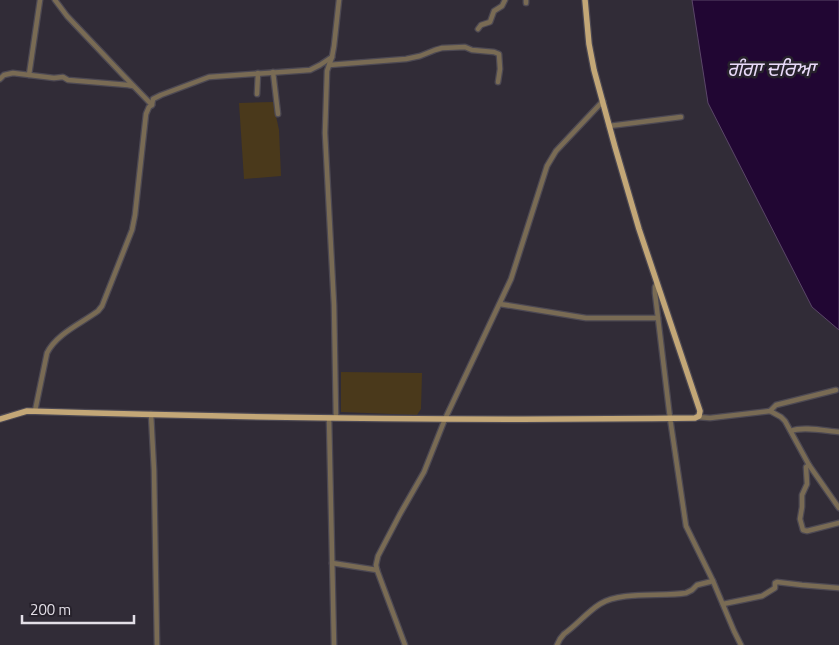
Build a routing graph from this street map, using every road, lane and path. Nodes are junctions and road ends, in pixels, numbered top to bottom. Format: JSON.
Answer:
{"nodes":[{"id":1,"x":40,"y":0,"type":"edge"},
{"id":2,"x":55,"y":0,"type":"edge"},
{"id":3,"x":339,"y":0,"type":"edge"},
{"id":4,"x":506,"y":0,"type":"edge"},
{"id":5,"x":585,"y":0,"type":"edge"},
{"id":6,"x":478,"y":29,"type":"dead end"},
{"id":7,"x":332,"y":57,"type":"junction"},
{"id":8,"x":329,"y":65,"type":"junction"},
{"id":9,"x":273,"y":72,"type":"junction"},
{"id":10,"x":258,"y":73,"type":"junction"},
{"id":11,"x":29,"y":75,"type":"junction"},
{"id":12,"x":0,"y":78,"type":"edge"},
{"id":13,"x":498,"y":82,"type":"dead end"},
{"id":14,"x":134,"y":87,"type":"junction"},
{"id":15,"x":257,"y":94,"type":"dead end"},
{"id":16,"x":603,"y":101,"type":"junction"},
{"id":17,"x":152,"y":105,"type":"junction"},
{"id":18,"x":278,"y":114,"type":"dead end"},
{"id":19,"x":681,"y":116,"type":"dead end"},
{"id":20,"x":609,"y":126,"type":"junction"},
{"id":21,"x":657,"y":283,"type":"junction"},
{"id":22,"x":500,"y":304,"type":"junction"},
{"id":23,"x":658,"y":318,"type":"junction"},
{"id":24,"x":836,"y":390,"type":"dead end"},
{"id":25,"x":35,"y":411,"type":"junction"},
{"id":26,"x":770,"y":411,"type":"junction"},
{"id":27,"x":151,"y":414,"type":"junction"},
{"id":28,"x":698,"y":417,"type":"junction"},
{"id":29,"x":329,"y":418,"type":"junction"},
{"id":30,"x":336,"y":418,"type":"junction"},
{"id":31,"x":670,"y":418,"type":"junction"},
{"id":32,"x":0,"y":419,"type":"edge"},
{"id":33,"x":445,"y":419,"type":"junction"},
{"id":34,"x":791,"y":432,"type":"junction"},
{"id":35,"x":839,"y":432,"type":"edge"},
{"id":36,"x":809,"y":465,"type":"junction"},
{"id":37,"x":839,"y":508,"type":"edge"},
{"id":38,"x":839,"y":523,"type":"edge"},
{"id":39,"x":332,"y":563,"type":"junction"},
{"id":40,"x":377,"y":570,"type":"junction"},
{"id":41,"x":713,"y":581,"type":"junction"},
{"id":42,"x":839,"y":588,"type":"edge"},
{"id":43,"x":723,"y":604,"type":"junction"},
{"id":44,"x":157,"y":645,"type":"edge"},
{"id":45,"x":334,"y":645,"type":"edge"},
{"id":46,"x":405,"y":645,"type":"edge"},
{"id":47,"x":557,"y":645,"type":"edge"},
{"id":48,"x":742,"y":645,"type":"edge"}],
"edges":[{"from":1,"to":11,"type":"street"},
{"from":2,"to":14,"type":"street"},
{"from":3,"to":7,"type":"street"},
{"from":4,"to":6,"type":"street"},
{"from":5,"to":16,"type":"main road"},
{"from":7,"to":8,"type":"street"},
{"from":7,"to":9,"type":"street"},
{"from":8,"to":13,"type":"street"},
{"from":8,"to":30,"type":"street"},
{"from":9,"to":10,"type":"street"},
{"from":9,"to":18,"type":"street"},
{"from":10,"to":15,"type":"street"},
{"from":10,"to":17,"type":"street"},
{"from":11,"to":12,"type":"street"},
{"from":11,"to":14,"type":"street"},
{"from":14,"to":17,"type":"street"},
{"from":16,"to":20,"type":"main road"},
{"from":16,"to":22,"type":"street"},
{"from":17,"to":25,"type":"street"},
{"from":19,"to":20,"type":"street"},
{"from":20,"to":21,"type":"main road"},
{"from":21,"to":23,"type":"street"},
{"from":21,"to":28,"type":"main road"},
{"from":22,"to":23,"type":"street"},
{"from":22,"to":33,"type":"street"},
{"from":23,"to":31,"type":"street"},
{"from":24,"to":26,"type":"street"},
{"from":25,"to":27,"type":"main road"},
{"from":25,"to":32,"type":"main road"},
{"from":26,"to":28,"type":"street"},
{"from":26,"to":34,"type":"street"},
{"from":27,"to":29,"type":"main road"},
{"from":27,"to":44,"type":"street"},
{"from":28,"to":31,"type":"main road"},
{"from":29,"to":30,"type":"main road"},
{"from":29,"to":39,"type":"street"},
{"from":30,"to":33,"type":"main road"},
{"from":31,"to":33,"type":"main road"},
{"from":31,"to":41,"type":"street"},
{"from":33,"to":40,"type":"street"},
{"from":34,"to":35,"type":"street"},
{"from":34,"to":36,"type":"street"},
{"from":36,"to":37,"type":"street"},
{"from":36,"to":38,"type":"street"},
{"from":39,"to":40,"type":"street"},
{"from":39,"to":45,"type":"street"},
{"from":40,"to":46,"type":"street"},
{"from":41,"to":43,"type":"street"},
{"from":41,"to":47,"type":"street"},
{"from":42,"to":43,"type":"street"},
{"from":43,"to":48,"type":"street"}]}
